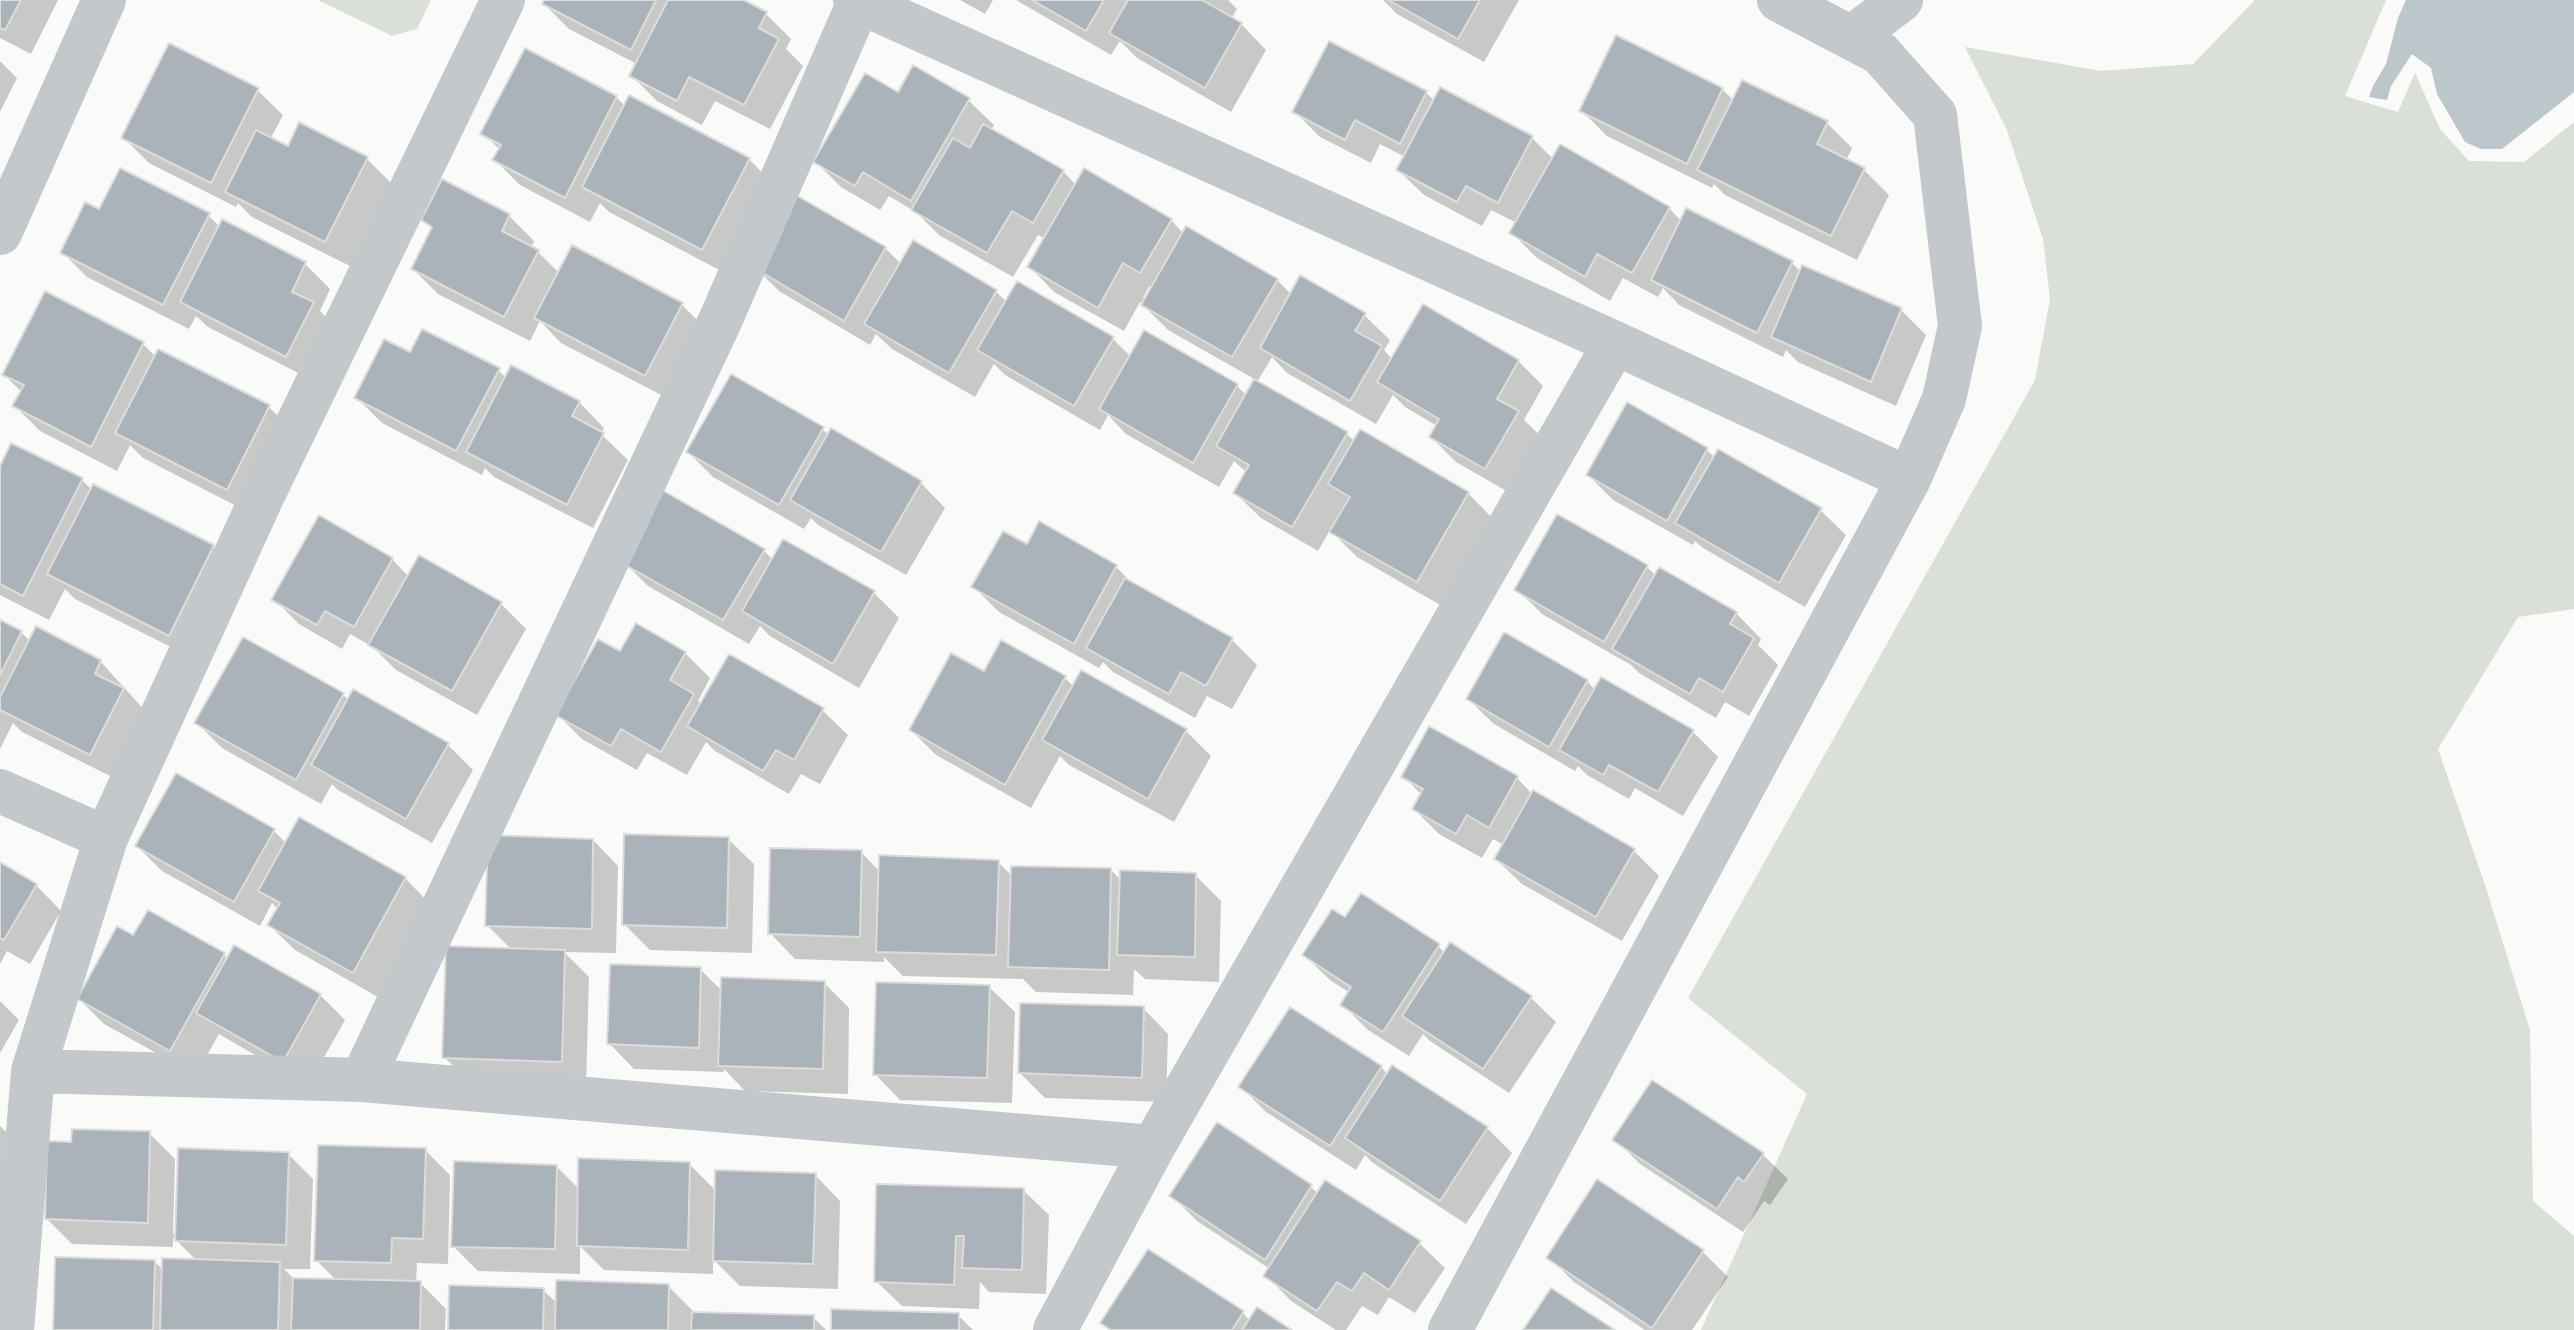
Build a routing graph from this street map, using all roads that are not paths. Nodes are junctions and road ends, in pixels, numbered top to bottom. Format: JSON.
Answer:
{"nodes":[{"id":1,"x":104,"y":0,"type":"edge"},
{"id":2,"x":503,"y":0,"type":"edge"},
{"id":3,"x":1779,"y":0,"type":"edge"},
{"id":4,"x":1901,"y":0,"type":"edge"},
{"id":5,"x":857,"y":1,"type":"edge"},
{"id":6,"x":1851,"y":38,"type":"junction"},
{"id":7,"x":0,"y":233,"type":"edge"},
{"id":8,"x":1615,"y":343,"type":"junction"},
{"id":9,"x":1909,"y":479,"type":"junction"},
{"id":10,"x":0,"y":791,"type":"edge"},
{"id":11,"x":106,"y":838,"type":"junction"},
{"id":12,"x":33,"y":1071,"type":"junction"},
{"id":13,"x":362,"y":1080,"type":"junction"},
{"id":14,"x":1153,"y":1147,"type":"junction"},
{"id":15,"x":12,"y":1330,"type":"edge"},
{"id":16,"x":1055,"y":1330,"type":"edge"},
{"id":17,"x":1450,"y":1330,"type":"edge"}],
"edges":[{"from":1,"to":7,"type":"street"},
{"from":2,"to":11,"type":"street"},
{"from":3,"to":6,"type":"street"},
{"from":4,"to":6,"type":"street"},
{"from":5,"to":8,"type":"street"},
{"from":5,"to":13,"type":"street"},
{"from":6,"to":9,"type":"street"},
{"from":8,"to":9,"type":"street"},
{"from":8,"to":14,"type":"street"},
{"from":9,"to":17,"type":"street"},
{"from":10,"to":11,"type":"street"},
{"from":11,"to":12,"type":"street"},
{"from":12,"to":13,"type":"street"},
{"from":12,"to":15,"type":"street"},
{"from":13,"to":14,"type":"street"},
{"from":14,"to":16,"type":"street"}]}
